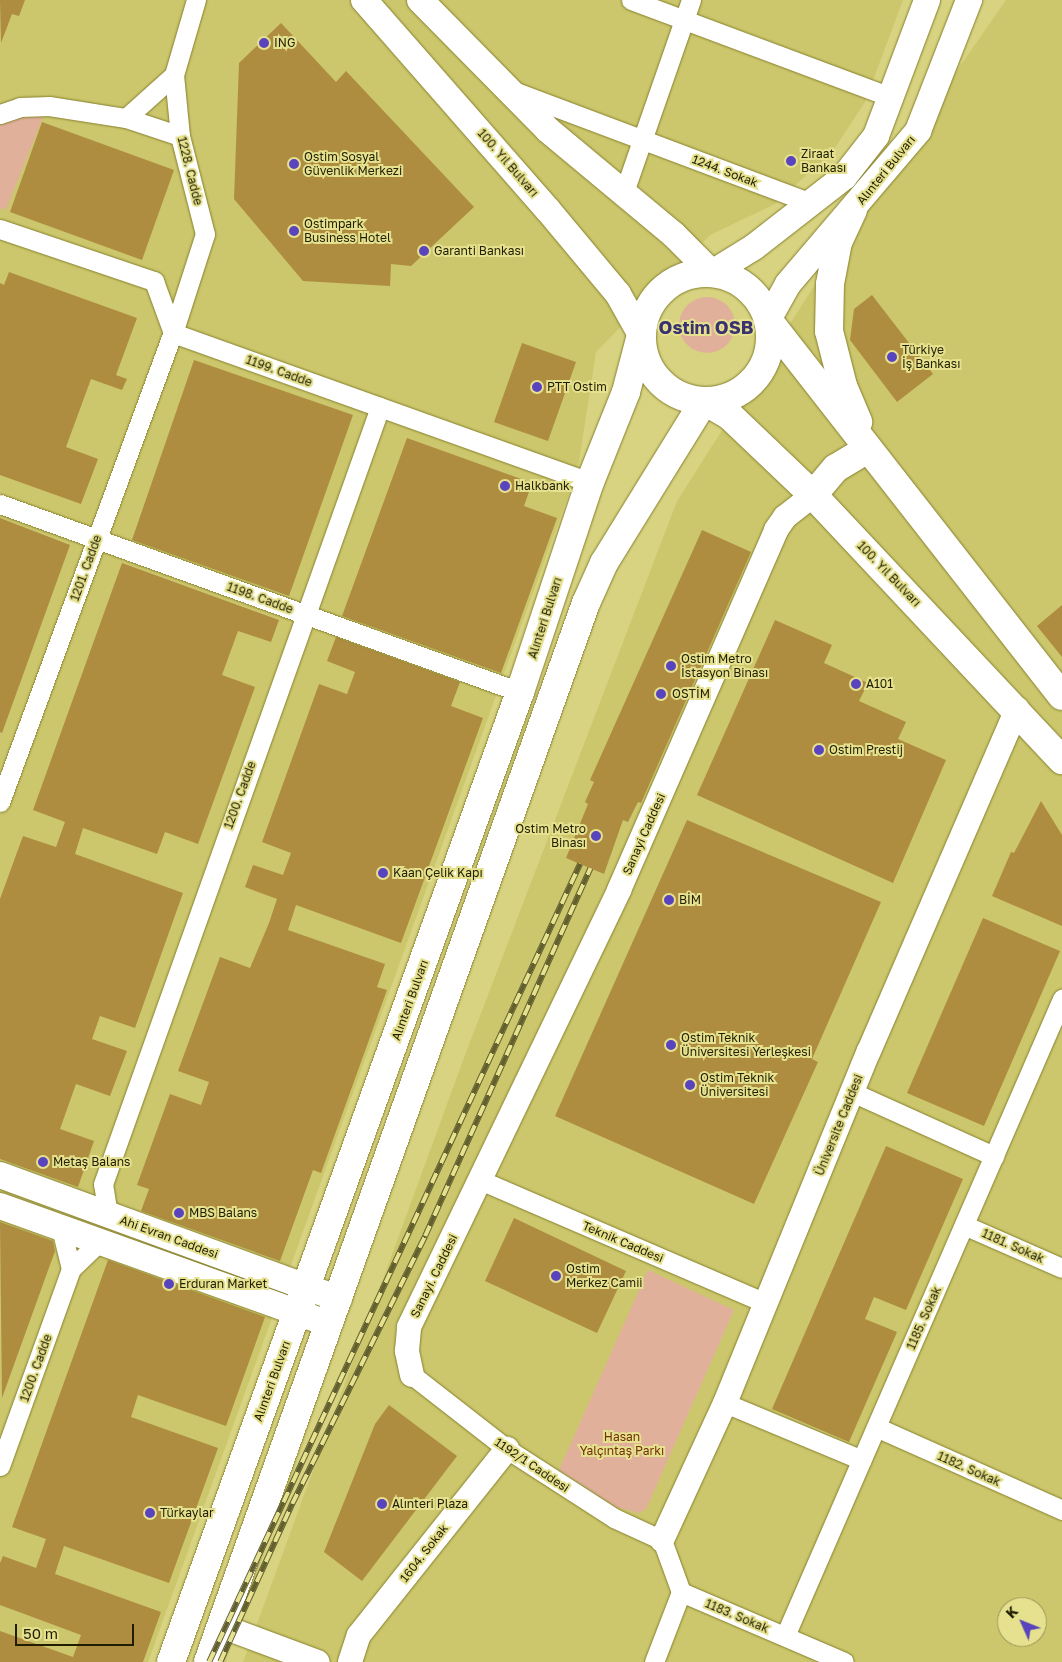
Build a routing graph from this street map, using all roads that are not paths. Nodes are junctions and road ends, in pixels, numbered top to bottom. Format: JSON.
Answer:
{"nodes":[{"id":1,"x":364,"y":0,"type":"edge"},
{"id":2,"x":631,"y":0,"type":"edge"},
{"id":3,"x":691,"y":0,"type":"edge"},
{"id":4,"x":927,"y":0,"type":"edge"},
{"id":5,"x":969,"y":0,"type":"edge"},
{"id":6,"x":426,"y":2,"type":"edge"},
{"id":7,"x":197,"y":3,"type":"edge"},
{"id":8,"x":684,"y":20,"type":"junction"},
{"id":9,"x":174,"y":75,"type":"junction"},
{"id":10,"x":507,"y":89,"type":"junction"},
{"id":11,"x":891,"y":97,"type":"junction"},
{"id":12,"x":0,"y":114,"type":"edge"},
{"id":13,"x":126,"y":118,"type":"junction"},
{"id":14,"x":180,"y":136,"type":"junction"},
{"id":15,"x":642,"y":140,"type":"junction"},
{"id":16,"x":623,"y":195,"type":"junction"},
{"id":17,"x":809,"y":202,"type":"junction"},
{"id":18,"x":853,"y":210,"type":"junction"},
{"id":19,"x":0,"y":229,"type":"edge"},
{"id":20,"x":712,"y":273,"type":"junction"},
{"id":21,"x":768,"y":320,"type":"junction"},
{"id":22,"x":173,"y":333,"type":"junction"},
{"id":23,"x":641,"y":335,"type":"junction"},
{"id":24,"x":704,"y":401,"type":"junction"},
{"id":25,"x":380,"y":407,"type":"junction"},
{"id":26,"x":868,"y":449,"type":"junction"},
{"id":27,"x":590,"y":482,"type":"junction"},
{"id":28,"x":813,"y":495,"type":"junction"},
{"id":29,"x":0,"y":504,"type":"edge"},
{"id":30,"x":97,"y":540,"type":"junction"},
{"id":31,"x":305,"y":615,"type":"junction"},
{"id":32,"x":520,"y":692,"type":"junction"},
{"id":33,"x":1062,"y":696,"type":"edge"},
{"id":34,"x":1017,"y":709,"type":"junction"},
{"id":35,"x":1062,"y":760,"type":"edge"},
{"id":36,"x":0,"y":802,"type":"edge"},
{"id":37,"x":1062,"y":1000,"type":"edge"},
{"id":38,"x":1058,"y":1022,"type":"edge"},
{"id":39,"x":852,"y":1092,"type":"junction"},
{"id":40,"x":994,"y":1156,"type":"junction"},
{"id":41,"x":0,"y":1175,"type":"edge"},
{"id":42,"x":480,"y":1180,"type":"junction"},
{"id":43,"x":103,"y":1184,"type":"junction"},
{"id":44,"x":73,"y":1202,"type":"junction"},
{"id":45,"x":0,"y":1206,"type":"edge"},
{"id":46,"x":108,"y":1215,"type":"junction"},
{"id":47,"x":964,"y":1225,"type":"junction"},
{"id":48,"x":61,"y":1228,"type":"junction"},
{"id":49,"x":99,"y":1242,"type":"junction"},
{"id":50,"x":1062,"y":1268,"type":"edge"},
{"id":51,"x":71,"y":1269,"type":"junction"},
{"id":52,"x":306,"y":1287,"type":"junction"},
{"id":53,"x":339,"y":1299,"type":"junction"},
{"id":54,"x":766,"y":1303,"type":"junction"},
{"id":55,"x":297,"y":1313,"type":"junction"},
{"id":56,"x":330,"y":1324,"type":"junction"},
{"id":57,"x":412,"y":1375,"type":"joint"},
{"id":58,"x":725,"y":1403,"type":"junction"},
{"id":59,"x":876,"y":1427,"type":"junction"},
{"id":60,"x":507,"y":1449,"type":"junction"},
{"id":61,"x":862,"y":1460,"type":"junction"},
{"id":62,"x":0,"y":1466,"type":"edge"},
{"id":63,"x":1062,"y":1510,"type":"edge"},
{"id":64,"x":662,"y":1540,"type":"junction"},
{"id":65,"x":681,"y":1592,"type":"junction"},
{"id":66,"x":220,"y":1626,"type":"junction"},
{"id":67,"x":359,"y":1635,"type":"junction"},
{"id":68,"x":785,"y":1636,"type":"junction"},
{"id":69,"x":171,"y":1662,"type":"edge"},
{"id":70,"x":208,"y":1662,"type":"edge"},
{"id":71,"x":318,"y":1662,"type":"edge"},
{"id":72,"x":328,"y":1662,"type":"edge"},
{"id":73,"x":350,"y":1662,"type":"edge"},
{"id":74,"x":654,"y":1662,"type":"edge"},
{"id":75,"x":844,"y":1662,"type":"edge"}],
"edges":[{"from":1,"to":23,"type":"main road","name":"100. Yıl Bulvarı"},
{"from":2,"to":8,"type":"street"},
{"from":3,"to":8,"type":"street"},
{"from":4,"to":11,"type":"main road"},
{"from":5,"to":18,"type":"main road","name":"Alınteri Bulvarı"},
{"from":6,"to":10,"type":"main road"},
{"from":7,"to":9,"type":"street","name":"1228. Cadde"},
{"from":8,"to":11,"type":"street"},
{"from":8,"to":15,"type":"street"},
{"from":9,"to":13,"type":"street"},
{"from":9,"to":14,"type":"street","name":"1228. Cadde"},
{"from":10,"to":15,"type":"street","name":"1244. Sokak"},
{"from":10,"to":16,"type":"main road"},
{"from":11,"to":17,"type":"main road"},
{"from":12,"to":13,"type":"street"},
{"from":13,"to":14,"type":"street"},
{"from":14,"to":22,"type":"street","name":"1228. Cadde"},
{"from":15,"to":16,"type":"street"},
{"from":15,"to":17,"type":"street","name":"1244. Sokak"},
{"from":16,"to":20,"type":"main road"},
{"from":17,"to":20,"type":"main road"},
{"from":18,"to":21,"type":"main road","name":"Alınteri Bulvarı"},
{"from":18,"to":26,"type":"main road"},
{"from":19,"to":22,"type":"street"},
{"from":20,"to":21,"type":"main road"},
{"from":20,"to":23,"type":"main road"},
{"from":21,"to":24,"type":"main road"},
{"from":21,"to":26,"type":"main road"},
{"from":22,"to":25,"type":"street","name":"1199. Cadde"},
{"from":22,"to":30,"type":"street","name":"1201. Cadde"},
{"from":23,"to":24,"type":"main road"},
{"from":23,"to":27,"type":"main road","name":"Alınteri Bulvarı"},
{"from":24,"to":28,"type":"main road","name":"100. Yıl Bulvarı"},
{"from":24,"to":53,"type":"main road"},
{"from":25,"to":27,"type":"street","name":"1199. Cadde"},
{"from":25,"to":31,"type":"street","name":"1200. Cadde"},
{"from":26,"to":28,"type":"main road"},
{"from":26,"to":33,"type":"main road"},
{"from":27,"to":32,"type":"main road","name":"Alınteri Bulvarı"},
{"from":28,"to":34,"type":"main road","name":"100. Yıl Bulvarı"},
{"from":28,"to":42,"type":"street","name":"Sanayi Caddesi"},
{"from":29,"to":30,"type":"street","name":"1198. Cadde"},
{"from":30,"to":31,"type":"street","name":"1198. Cadde"},
{"from":30,"to":36,"type":"street","name":"1201. Cadde"},
{"from":31,"to":32,"type":"street","name":"1198. Cadde"},
{"from":31,"to":43,"type":"street","name":"1200. Cadde"},
{"from":32,"to":52,"type":"main road","name":"Alınteri Bulvarı"},
{"from":34,"to":35,"type":"main road","name":"100. Yıl Bulvarı"},
{"from":34,"to":39,"type":"street","name":"Üniversite Caddesi"},
{"from":37,"to":38,"type":"street","name":"1185. Sokak"},
{"from":38,"to":40,"type":"street","name":"1185. Sokak"},
{"from":39,"to":40,"type":"street"},
{"from":39,"to":54,"type":"street","name":"Üniversite Caddesi"},
{"from":40,"to":47,"type":"street","name":"1185. Sokak"},
{"from":41,"to":44,"type":"main road","name":"Ahi Evran Caddesi"},
{"from":42,"to":54,"type":"street","name":"Teknik Caddesi"},
{"from":42,"to":57,"type":"street","name":"Sanayi. Caddesi"},
{"from":43,"to":44,"type":"street"},
{"from":43,"to":46,"type":"street","name":"1200. Cadde"},
{"from":44,"to":46,"type":"main road","name":"Ahi Evran Caddesi"},
{"from":44,"to":48,"type":"main road"},
{"from":45,"to":48,"type":"main road"},
{"from":46,"to":49,"type":"main road","name":"1200. Cadde"},
{"from":46,"to":52,"type":"main road","name":"Ahi Evran Caddesi"},
{"from":47,"to":50,"type":"street","name":"1181. Sokak"},
{"from":47,"to":59,"type":"street","name":"1185. Sokak"},
{"from":48,"to":49,"type":"main road"},
{"from":48,"to":51,"type":"street"},
{"from":49,"to":51,"type":"street","name":"1200. Cadde"},
{"from":49,"to":55,"type":"main road"},
{"from":51,"to":62,"type":"street","name":"1200. Cadde"},
{"from":52,"to":53,"type":"main road","name":"Ahi Evran Caddesi"},
{"from":52,"to":55,"type":"main road","name":"Alınteri Bulvarı"},
{"from":53,"to":56,"type":"main road"},
{"from":54,"to":58,"type":"street","name":"Üniversite Caddesi"},
{"from":55,"to":56,"type":"main road"},
{"from":55,"to":69,"type":"main road","name":"Alınteri Bulvarı"},
{"from":56,"to":66,"type":"main road"},
{"from":57,"to":60,"type":"street","name":"1192/1 Caddesi"},
{"from":58,"to":61,"type":"street"},
{"from":58,"to":64,"type":"street","name":"Üniversite Caddesi"},
{"from":59,"to":61,"type":"street","name":"1185. Sokak"},
{"from":59,"to":63,"type":"street","name":"1182. Sokak"},
{"from":60,"to":64,"type":"street","name":"1192/1 Caddesi"},
{"from":60,"to":67,"type":"street","name":"1604. Sokak"},
{"from":61,"to":68,"type":"street","name":"1185. Sokak"},
{"from":64,"to":65,"type":"street"},
{"from":65,"to":68,"type":"street","name":"1183. Sokak"},
{"from":65,"to":74,"type":"street"},
{"from":66,"to":70,"type":"main road"},
{"from":66,"to":71,"type":"street"},
{"from":67,"to":72,"type":"street"},
{"from":67,"to":73,"type":"street","name":"1604. Sokak"},
{"from":68,"to":75,"type":"street","name":"1183. Sokak"}]}
